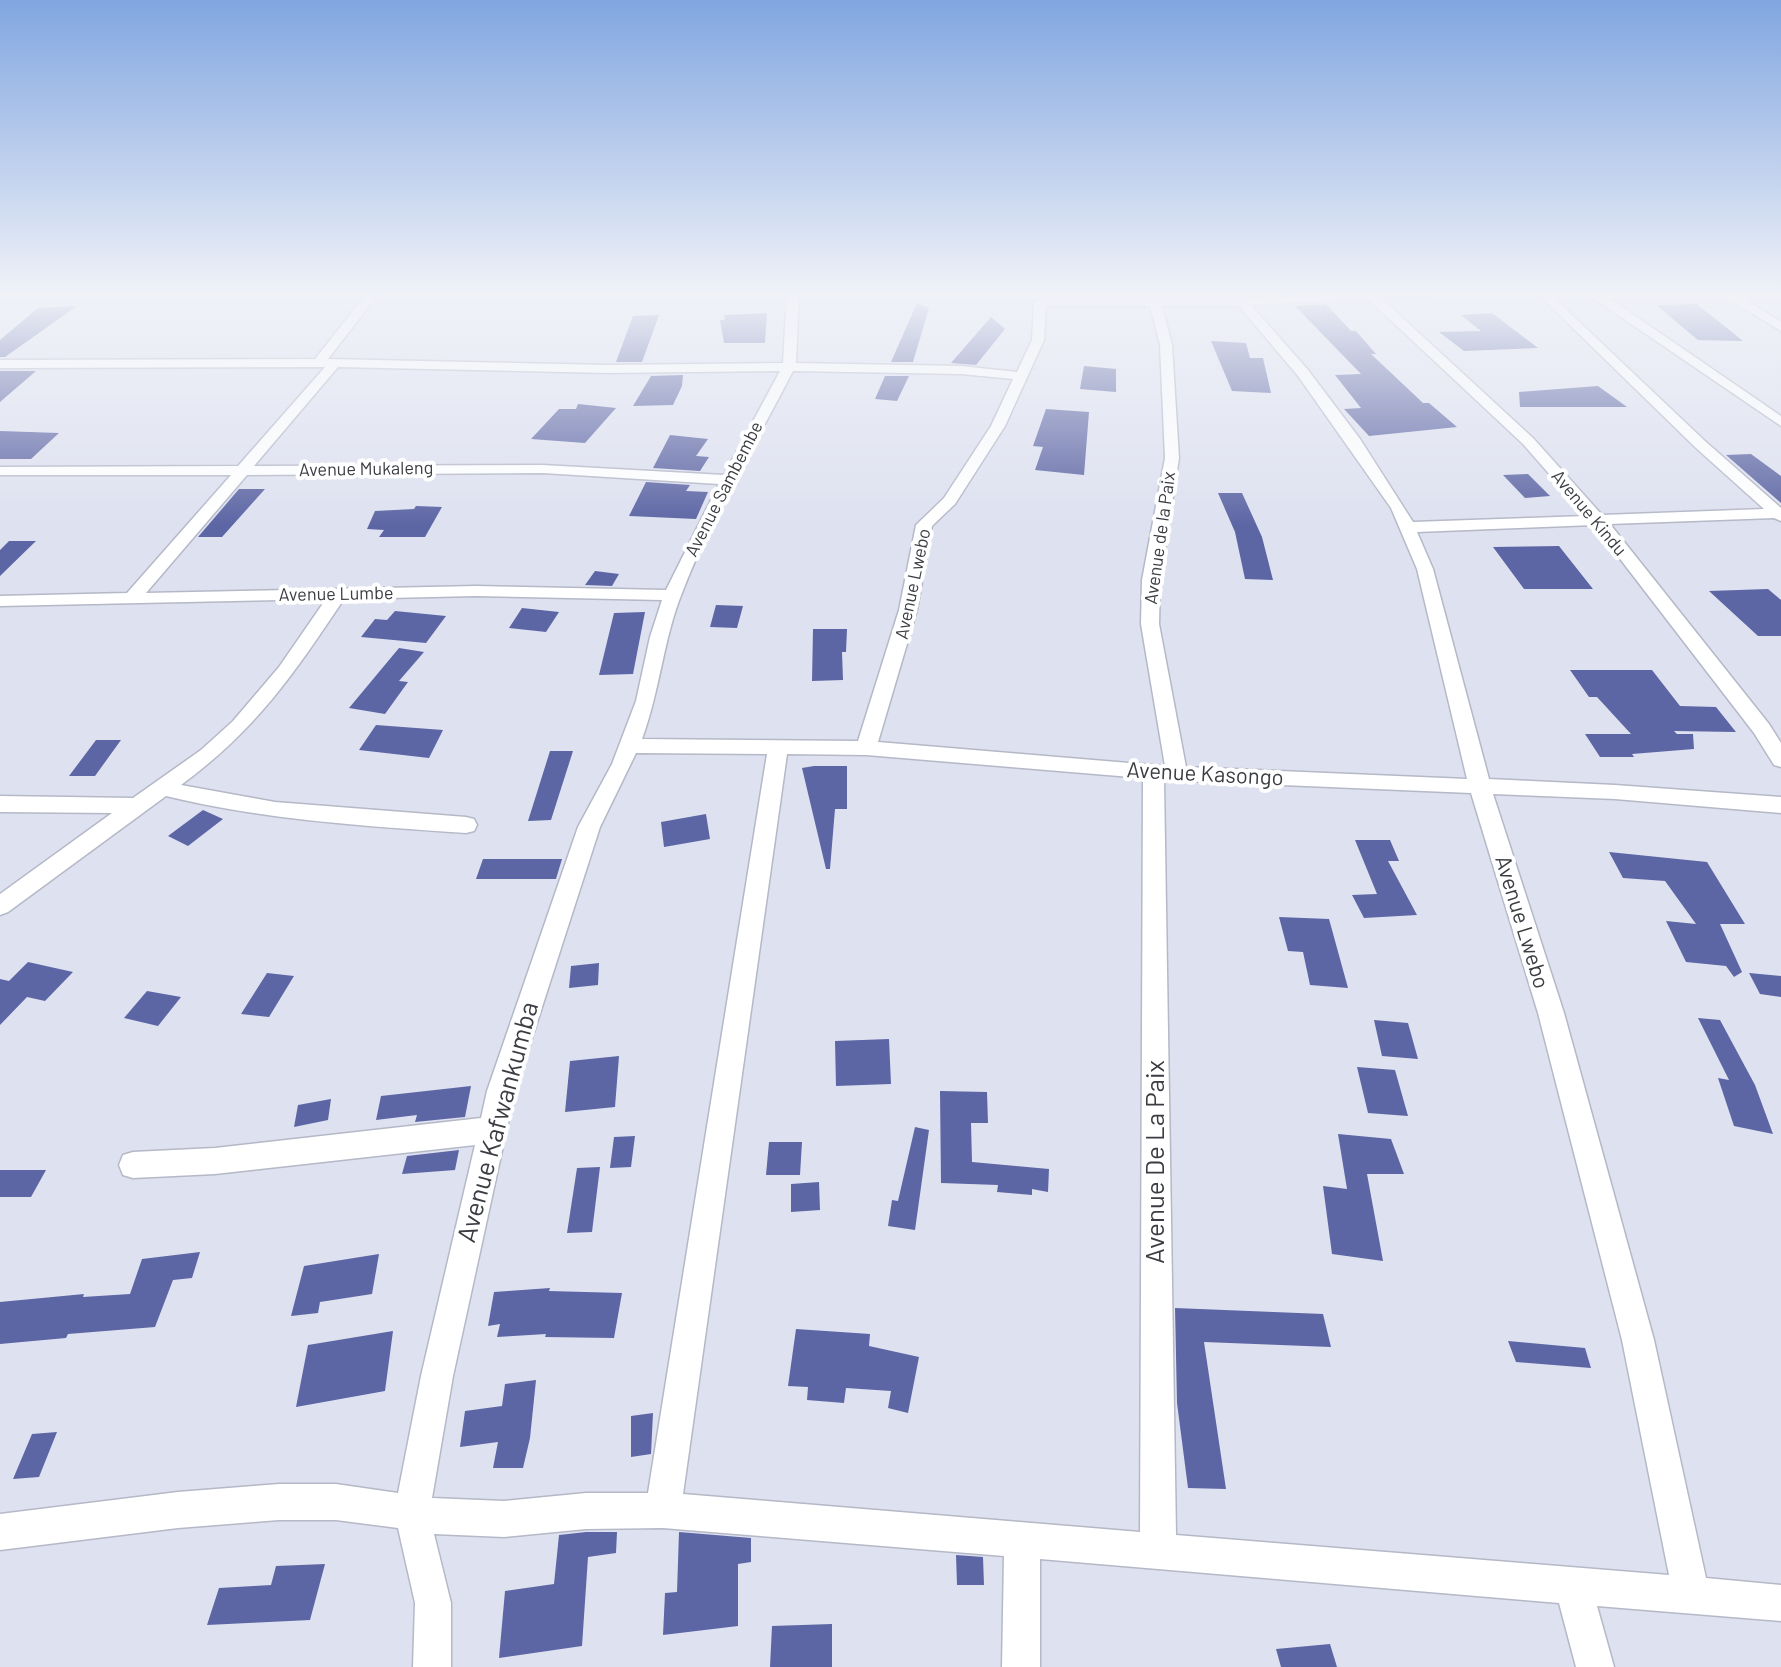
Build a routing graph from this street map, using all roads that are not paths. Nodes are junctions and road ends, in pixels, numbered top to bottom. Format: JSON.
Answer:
{"nodes":[{"id":1,"x":329,"y":370,"type":"edge"},
{"id":2,"x":788,"y":370,"type":"edge"},
{"id":3,"x":945,"y":370,"type":"edge"},
{"id":4,"x":1023,"y":370,"type":"edge"},
{"id":5,"x":1167,"y":370,"type":"edge"},
{"id":6,"x":1300,"y":370,"type":"edge"},
{"id":7,"x":1451,"y":370,"type":"edge"},
{"id":8,"x":1621,"y":370,"type":"edge"},
{"id":9,"x":1708,"y":370,"type":"edge"},
{"id":10,"x":1020,"y":376,"type":"junction"},
{"id":11,"x":1781,"y":422,"type":"edge"},
{"id":12,"x":0,"y":471,"type":"edge"},
{"id":13,"x":241,"y":471,"type":"junction"},
{"id":14,"x":731,"y":480,"type":"junction"},
{"id":15,"x":1780,"y":514,"type":"edge"},
{"id":16,"x":1598,"y":520,"type":"junction"},
{"id":17,"x":1410,"y":527,"type":"junction"},
{"id":18,"x":338,"y":595,"type":"junction"},
{"id":19,"x":672,"y":595,"type":"junction"},
{"id":20,"x":133,"y":597,"type":"junction"},
{"id":21,"x":0,"y":601,"type":"edge"},
{"id":22,"x":630,"y":746,"type":"junction"},
{"id":23,"x":778,"y":746,"type":"junction"},
{"id":24,"x":866,"y":748,"type":"junction"},
{"id":25,"x":1781,"y":760,"type":"edge"},
{"id":26,"x":1165,"y":774,"type":"junction"},
{"id":27,"x":1480,"y":787,"type":"junction"},
{"id":28,"x":162,"y":788,"type":"junction"},
{"id":29,"x":0,"y":804,"type":"edge"},
{"id":30,"x":1781,"y":805,"type":"edge"},
{"id":31,"x":136,"y":806,"type":"junction"},
{"id":32,"x":466,"y":825,"type":"dead end"},
{"id":33,"x":0,"y":906,"type":"edge"},
{"id":34,"x":492,"y":1130,"type":"junction"},
{"id":35,"x":133,"y":1165,"type":"dead end"},
{"id":36,"x":663,"y":1510,"type":"junction"},
{"id":37,"x":412,"y":1514,"type":"junction"},
{"id":38,"x":0,"y":1532,"type":"edge"},
{"id":39,"x":1022,"y":1538,"type":"junction"},
{"id":40,"x":1158,"y":1552,"type":"junction"},
{"id":41,"x":1573,"y":1586,"type":"junction"},
{"id":42,"x":1691,"y":1594,"type":"junction"},
{"id":43,"x":1781,"y":1603,"type":"edge"},
{"id":44,"x":432,"y":1667,"type":"edge"},
{"id":45,"x":1021,"y":1667,"type":"edge"},
{"id":46,"x":1595,"y":1667,"type":"edge"}],
"edges":[{"from":1,"to":13,"type":"street"},
{"from":2,"to":14,"type":"street","name":"Avenue Sambembe"},
{"from":3,"to":10,"type":"street"},
{"from":4,"to":10,"type":"street","name":"Avenue Lwebo"},
{"from":5,"to":26,"type":"street","name":"Avenue de la Paix"},
{"from":6,"to":17,"type":"street","name":"Avenue Lwebo"},
{"from":7,"to":16,"type":"street","name":"Avenue Kindu"},
{"from":8,"to":15,"type":"street"},
{"from":9,"to":11,"type":"street"},
{"from":10,"to":24,"type":"street","name":"Avenue Lwebo"},
{"from":12,"to":13,"type":"street","name":"Avenue Mukaleng"},
{"from":13,"to":14,"type":"street","name":"Avenue Mukaleng"},
{"from":13,"to":20,"type":"street"},
{"from":14,"to":19,"type":"street","name":"Avenue Sambembe"},
{"from":15,"to":16,"type":"street"},
{"from":16,"to":17,"type":"street"},
{"from":16,"to":25,"type":"street","name":"Avenue Kindu"},
{"from":17,"to":27,"type":"street","name":"Avenue Lwebo"},
{"from":18,"to":19,"type":"street","name":"Avenue Lumbe"},
{"from":18,"to":20,"type":"street","name":"Avenue Lumbe"},
{"from":18,"to":28,"type":"street"},
{"from":19,"to":22,"type":"street","name":"Avenue Kafwankumba"},
{"from":20,"to":21,"type":"street","name":"Avenue Lumbe"},
{"from":22,"to":23,"type":"street","name":"Avenue Kasongo"},
{"from":22,"to":34,"type":"street","name":"Avenue Kafwankumba"},
{"from":23,"to":24,"type":"street","name":"Avenue Kasongo"},
{"from":23,"to":36,"type":"street"},
{"from":24,"to":26,"type":"street","name":"Avenue Kasongo"},
{"from":26,"to":27,"type":"street","name":"Avenue Kasongo"},
{"from":26,"to":40,"type":"street","name":"Avenue De La Paix"},
{"from":27,"to":30,"type":"street","name":"Avenue Kasongo"},
{"from":27,"to":42,"type":"street","name":"Avenue Lwebo"},
{"from":28,"to":31,"type":"street"},
{"from":28,"to":32,"type":"street"},
{"from":29,"to":31,"type":"street"},
{"from":31,"to":33,"type":"street"},
{"from":34,"to":35,"type":"street"},
{"from":34,"to":37,"type":"street","name":"Avenue Kafwankumba"},
{"from":36,"to":37,"type":"street"},
{"from":36,"to":39,"type":"street"},
{"from":37,"to":38,"type":"street"},
{"from":37,"to":44,"type":"street","name":"Avenue Kafwankumba"},
{"from":39,"to":40,"type":"street"},
{"from":39,"to":45,"type":"street"},
{"from":40,"to":41,"type":"street"},
{"from":41,"to":42,"type":"street"},
{"from":41,"to":46,"type":"street"},
{"from":42,"to":43,"type":"street"}]}
